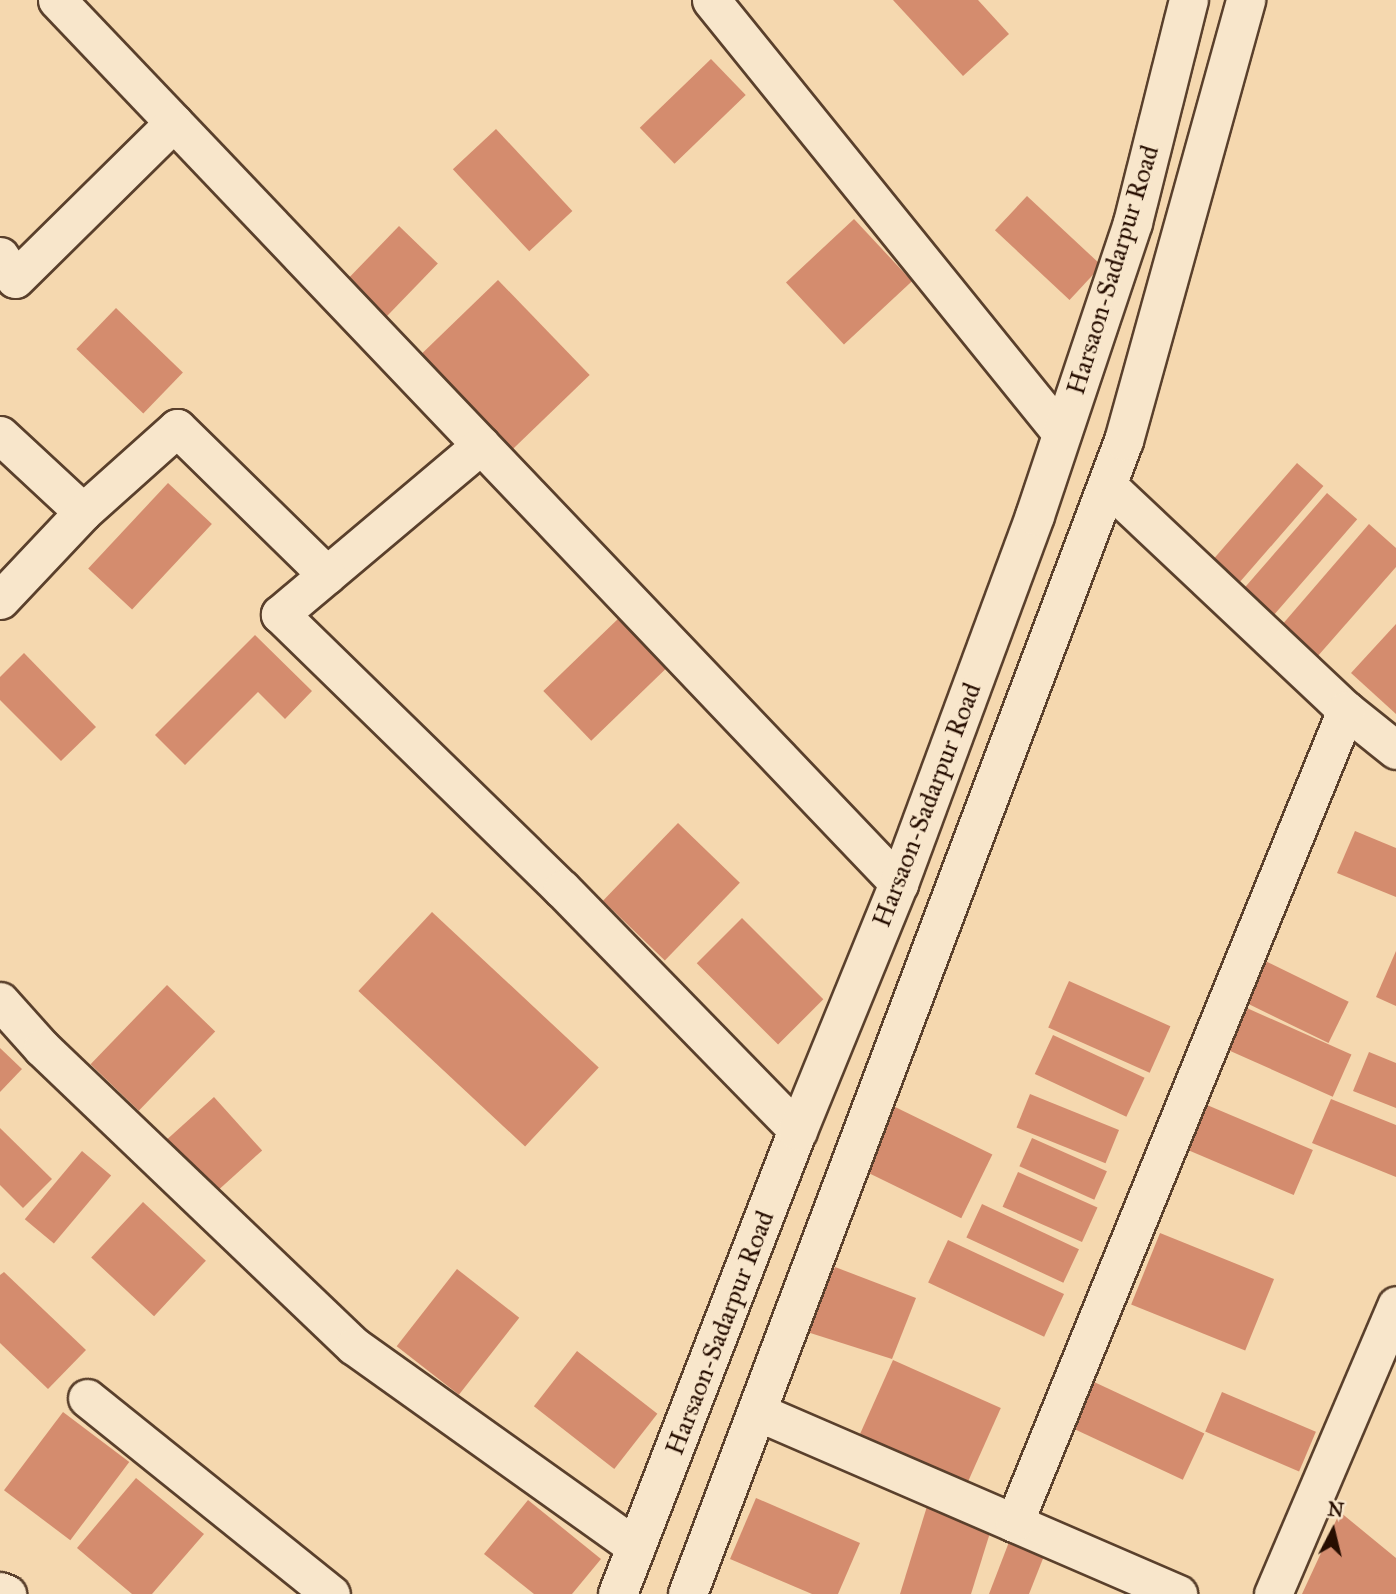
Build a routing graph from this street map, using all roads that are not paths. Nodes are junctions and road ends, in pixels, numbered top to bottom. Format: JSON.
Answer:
{"nodes":[{"id":1,"x":57,"y":0,"type":"edge"},
{"id":2,"x":711,"y":0,"type":"edge"},
{"id":3,"x":1189,"y":0,"type":"edge"},
{"id":4,"x":1246,"y":0,"type":"edge"},
{"id":5,"x":174,"y":122,"type":"junction"},
{"id":6,"x":0,"y":256,"type":"edge"},
{"id":7,"x":1062,"y":434,"type":"junction"},
{"id":8,"x":0,"y":435,"type":"edge"},
{"id":9,"x":481,"y":445,"type":"junction"},
{"id":10,"x":1107,"y":485,"type":"junction"},
{"id":11,"x":83,"y":512,"type":"junction"},
{"id":12,"x":327,"y":575,"type":"junction"},
{"id":13,"x":0,"y":600,"type":"edge"},
{"id":14,"x":1346,"y":710,"type":"junction"},
{"id":15,"x":1396,"y":750,"type":"edge"},
{"id":16,"x":899,"y":884,"type":"junction"},
{"id":17,"x":0,"y":1001,"type":"edge"},
{"id":18,"x":798,"y":1131,"type":"junction"},
{"id":19,"x":1396,"y":1305,"type":"edge"},
{"id":20,"x":88,"y":1398,"type":"dead end"},
{"id":21,"x":758,"y":1412,"type":"junction"},
{"id":22,"x":1014,"y":1523,"type":"junction"},
{"id":23,"x":636,"y":1547,"type":"junction"},
{"id":24,"x":0,"y":1591,"type":"edge"},
{"id":25,"x":8,"y":1594,"type":"edge"},
{"id":26,"x":331,"y":1594,"type":"edge"},
{"id":27,"x":618,"y":1594,"type":"edge"},
{"id":28,"x":688,"y":1594,"type":"edge"},
{"id":29,"x":1178,"y":1594,"type":"edge"},
{"id":30,"x":1273,"y":1594,"type":"edge"}],
"edges":[{"from":1,"to":5,"type":"street"},
{"from":2,"to":7,"type":"street"},
{"from":3,"to":7,"type":"street","name":"Harsaon-Sadarpur Road"},
{"from":4,"to":10,"type":"street","name":"Harsaon-Sadarpur Road"},
{"from":5,"to":6,"type":"street"},
{"from":5,"to":9,"type":"street"},
{"from":7,"to":16,"type":"street","name":"Harsaon-Sadarpur Road"},
{"from":8,"to":11,"type":"street"},
{"from":9,"to":12,"type":"street"},
{"from":9,"to":16,"type":"street"},
{"from":10,"to":14,"type":"street"},
{"from":10,"to":21,"type":"street","name":"Harsaon-Sadarpur Road"},
{"from":11,"to":12,"type":"street"},
{"from":11,"to":13,"type":"street"},
{"from":12,"to":18,"type":"street"},
{"from":14,"to":15,"type":"street"},
{"from":14,"to":22,"type":"street"},
{"from":16,"to":18,"type":"street","name":"Harsaon-Sadarpur Road"},
{"from":17,"to":23,"type":"street"},
{"from":18,"to":23,"type":"street","name":"Harsaon-Sadarpur Road"},
{"from":19,"to":30,"type":"street"},
{"from":20,"to":26,"type":"street"},
{"from":21,"to":22,"type":"street"},
{"from":21,"to":28,"type":"street","name":"Harsaon-Sadarpur Road"},
{"from":22,"to":29,"type":"street"},
{"from":23,"to":27,"type":"street","name":"Harsaon-Sadarpur Road"},
{"from":24,"to":25,"type":"street"}]}
